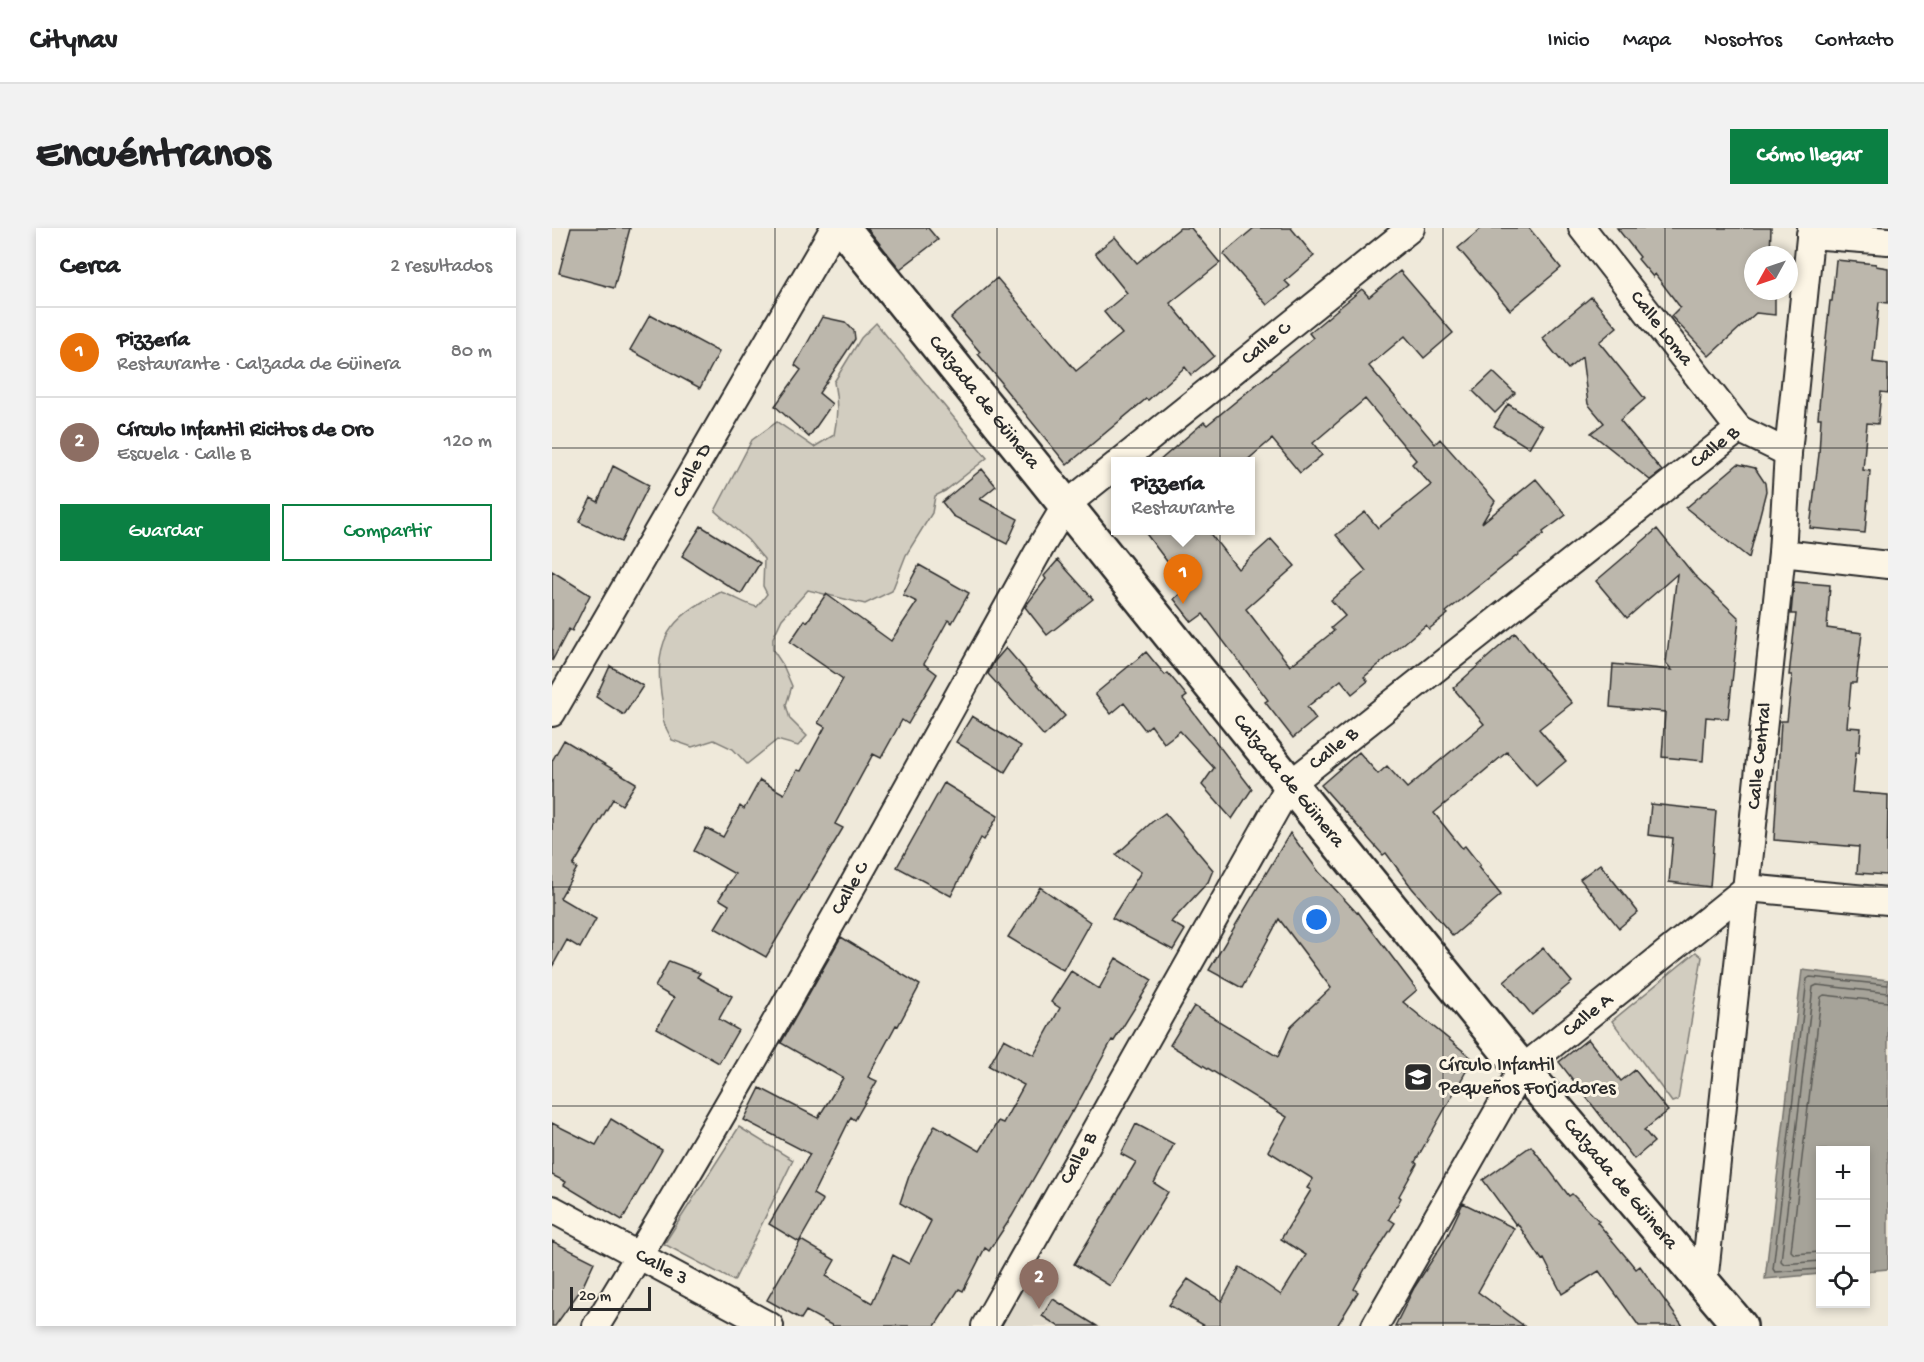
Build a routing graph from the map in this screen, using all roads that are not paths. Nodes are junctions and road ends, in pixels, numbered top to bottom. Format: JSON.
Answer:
{"nodes":[{"id":1,"x":834,"y":228,"type":"edge"},
{"id":2,"x":843,"y":228,"type":"edge"},
{"id":3,"x":1411,"y":228,"type":"edge"},
{"id":4,"x":1582,"y":228,"type":"edge"},
{"id":5,"x":1811,"y":231,"type":"edge"},
{"id":6,"x":1888,"y":241,"type":"edge"},
{"id":7,"x":1739,"y":429,"type":"junction"},
{"id":8,"x":1788,"y":453,"type":"junction"},
{"id":9,"x":1126,"y":457,"type":"edge"},
{"id":10,"x":1111,"y":469,"type":"edge"},
{"id":11,"x":1066,"y":505,"type":"junction"},
{"id":12,"x":1782,"y":553,"type":"junction"},
{"id":13,"x":1888,"y":564,"type":"edge"},
{"id":14,"x":552,"y":712,"type":"edge"},
{"id":15,"x":1290,"y":784,"type":"junction"},
{"id":16,"x":1747,"y":888,"type":"junction"},
{"id":17,"x":1888,"y":901,"type":"edge"},
{"id":18,"x":1522,"y":1069,"type":"junction"},
{"id":19,"x":552,"y":1209,"type":"edge"},
{"id":20,"x":639,"y":1256,"type":"junction"},
{"id":21,"x":1704,"y":1283,"type":"junction"},
{"id":22,"x":596,"y":1326,"type":"edge"},
{"id":23,"x":770,"y":1326,"type":"edge"},
{"id":24,"x":985,"y":1326,"type":"edge"},
{"id":25,"x":1375,"y":1326,"type":"edge"},
{"id":26,"x":1740,"y":1326,"type":"edge"}],
"edges":[{"from":1,"to":14,"type":"street","name":"Calle D"},
{"from":2,"to":11,"type":"main road","name":"Calzada de Güinera"},
{"from":3,"to":9,"type":"street","name":"Calle C"},
{"from":4,"to":7,"type":"street","name":"Calle Loma"},
{"from":5,"to":6,"type":"street"},
{"from":5,"to":8,"type":"street","name":"Calle Central"},
{"from":7,"to":8,"type":"street","name":"Calle B"},
{"from":7,"to":15,"type":"street","name":"Calle B"},
{"from":8,"to":12,"type":"street","name":"Calle Central"},
{"from":10,"to":11,"type":"street","name":"Calle C"},
{"from":11,"to":15,"type":"main road","name":"Calzada de Güinera"},
{"from":11,"to":20,"type":"street","name":"Calle C"},
{"from":12,"to":13,"type":"street"},
{"from":12,"to":16,"type":"street","name":"Calle Central"},
{"from":15,"to":18,"type":"main road","name":"Calzada de Güinera"},
{"from":15,"to":24,"type":"street","name":"Calle B"},
{"from":16,"to":17,"type":"street"},
{"from":16,"to":18,"type":"street","name":"Calle A"},
{"from":16,"to":21,"type":"street","name":"Calle Central"},
{"from":18,"to":21,"type":"main road","name":"Calzada de Güinera"},
{"from":18,"to":25,"type":"street","name":"Calle A"},
{"from":19,"to":20,"type":"street","name":"Calle 3"},
{"from":20,"to":22,"type":"street","name":"Calle C"},
{"from":20,"to":23,"type":"street","name":"Calle 3"},
{"from":21,"to":26,"type":"main road","name":"Calzada de Güinera"}]}
